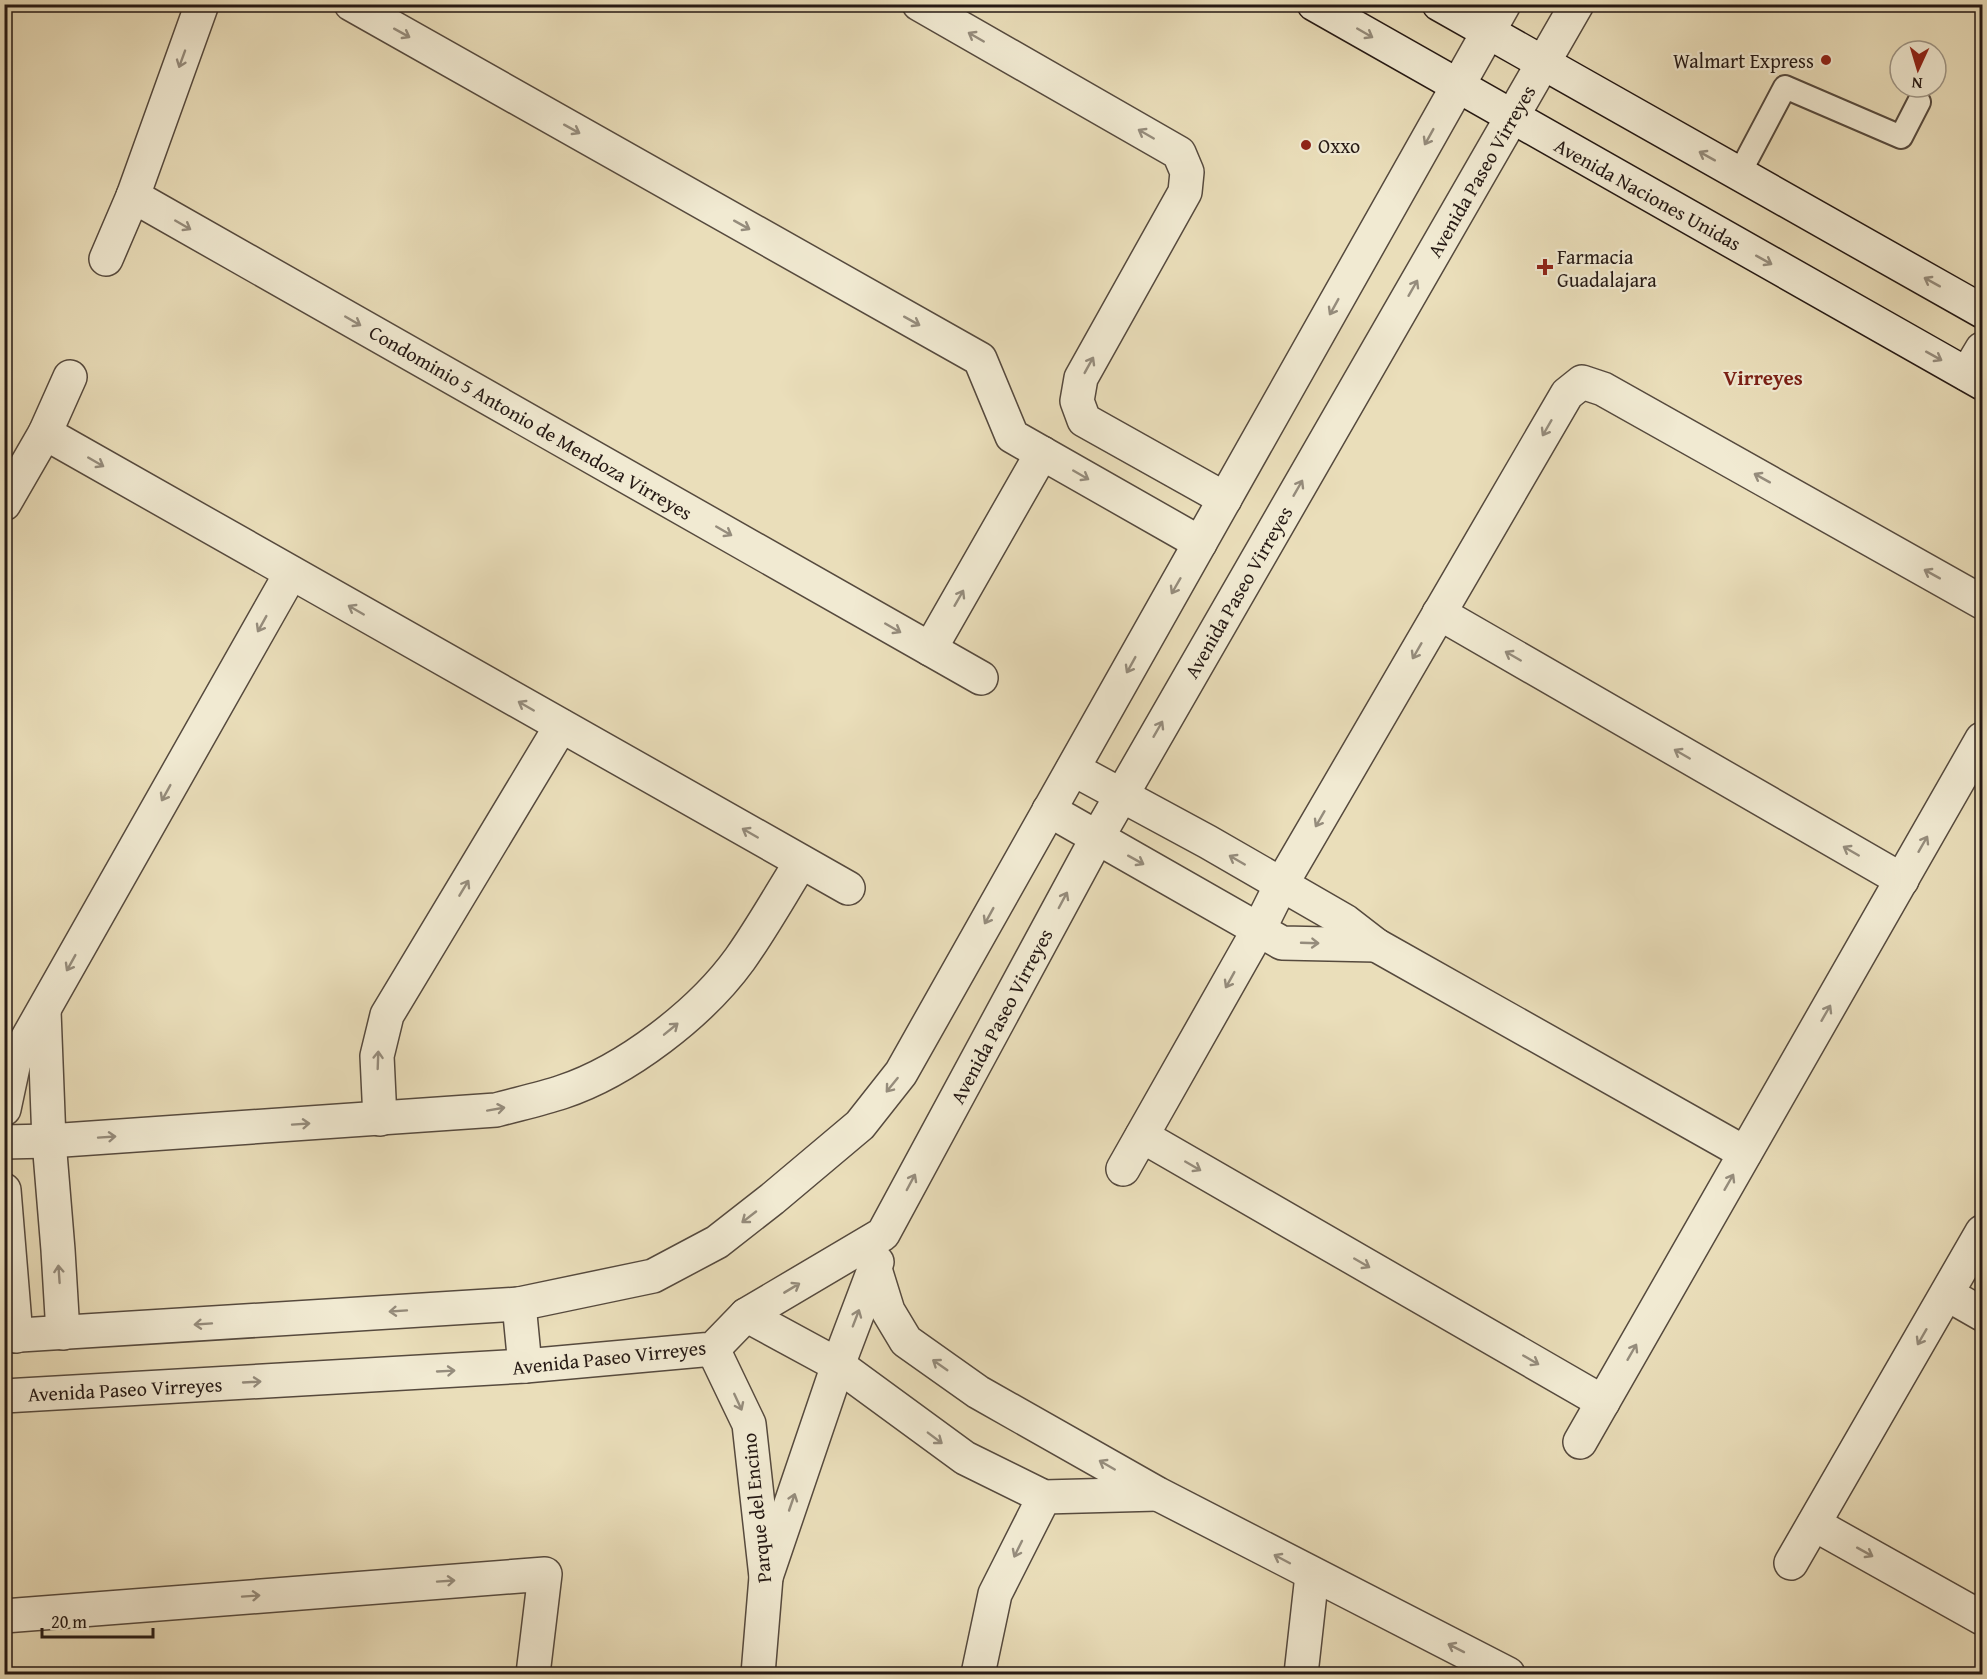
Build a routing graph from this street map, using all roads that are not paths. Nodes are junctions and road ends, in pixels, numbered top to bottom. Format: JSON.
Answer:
{"nodes":[{"id":1,"x":202,"y":4,"type":"edge"},
{"id":2,"x":351,"y":4,"type":"edge"},
{"id":3,"x":919,"y":4,"type":"edge"},
{"id":4,"x":1314,"y":4,"type":"edge"},
{"id":5,"x":1439,"y":4,"type":"edge"},
{"id":6,"x":1504,"y":4,"type":"edge"},
{"id":7,"x":1577,"y":4,"type":"edge"},
{"id":8,"x":1488,"y":33,"type":"junction"},
{"id":9,"x":1543,"y":63,"type":"junction"},
{"id":10,"x":1458,"y":86,"type":"junction"},
{"id":11,"x":1919,"y":102,"type":"dead end"},
{"id":12,"x":1512,"y":117,"type":"junction"},
{"id":13,"x":1739,"y":174,"type":"junction"},
{"id":14,"x":133,"y":196,"type":"junction"},
{"id":15,"x":106,"y":259,"type":"dead end"},
{"id":16,"x":1983,"y":311,"type":"edge"},
{"id":17,"x":1977,"y":368,"type":"edge"},
{"id":18,"x":70,"y":377,"type":"dead end"},
{"id":19,"x":45,"y":433,"type":"junction"},
{"id":20,"x":1042,"y":453,"type":"junction"},
{"id":21,"x":4,"y":504,"type":"edge"},
{"id":22,"x":1221,"y":506,"type":"junction"},
{"id":23,"x":1200,"y":543,"type":"junction"},
{"id":24,"x":291,"y":573,"type":"junction"},
{"id":25,"x":1983,"y":602,"type":"edge"},
{"id":26,"x":1439,"y":613,"type":"junction"},
{"id":27,"x":930,"y":649,"type":"junction"},
{"id":28,"x":981,"y":678,"type":"dead end"},
{"id":29,"x":561,"y":726,"type":"junction"},
{"id":30,"x":1983,"y":739,"type":"edge"},
{"id":31,"x":1073,"y":769,"type":"junction"},
{"id":32,"x":1120,"y":796,"type":"junction"},
{"id":33,"x":1049,"y":810,"type":"junction"},
{"id":34,"x":1097,"y":838,"type":"junction"},
{"id":35,"x":801,"y":862,"type":"junction"},
{"id":36,"x":1902,"y":880,"type":"junction"},
{"id":37,"x":1281,"y":885,"type":"junction"},
{"id":38,"x":848,"y":888,"type":"dead end"},
{"id":39,"x":1259,"y":929,"type":"junction"},
{"id":40,"x":1376,"y":945,"type":"junction"},
{"id":41,"x":44,"y":1011,"type":"junction"},
{"id":42,"x":4,"y":1109,"type":"edge"},
{"id":43,"x":380,"y":1119,"type":"junction"},
{"id":44,"x":1142,"y":1136,"type":"junction"},
{"id":45,"x":4,"y":1142,"type":"edge"},
{"id":46,"x":48,"y":1142,"type":"junction"},
{"id":47,"x":1745,"y":1153,"type":"junction"},
{"id":48,"x":1123,"y":1169,"type":"dead end"},
{"id":49,"x":4,"y":1190,"type":"edge"},
{"id":50,"x":1983,"y":1232,"type":"edge"},
{"id":51,"x":883,"y":1234,"type":"junction"},
{"id":52,"x":875,"y":1269,"type":"junction"},
{"id":53,"x":1947,"y":1294,"type":"junction"},
{"id":54,"x":519,"y":1304,"type":"junction"},
{"id":55,"x":1983,"y":1314,"type":"edge"},
{"id":56,"x":746,"y":1316,"type":"junction"},
{"id":57,"x":63,"y":1333,"type":"junction"},
{"id":58,"x":10,"y":1336,"type":"edge"},
{"id":59,"x":713,"y":1349,"type":"junction"},
{"id":60,"x":838,"y":1365,"type":"junction"},
{"id":61,"x":525,"y":1366,"type":"junction"},
{"id":62,"x":4,"y":1396,"type":"edge"},
{"id":63,"x":1603,"y":1402,"type":"junction"},
{"id":64,"x":1580,"y":1442,"type":"dead end"},
{"id":65,"x":1158,"y":1494,"type":"junction"},
{"id":66,"x":1044,"y":1497,"type":"junction"},
{"id":67,"x":1814,"y":1524,"type":"junction"},
{"id":68,"x":1791,"y":1563,"type":"dead end"},
{"id":69,"x":1312,"y":1575,"type":"junction"},
{"id":70,"x":766,"y":1577,"type":"junction"},
{"id":71,"x":4,"y":1616,"type":"edge"},
{"id":72,"x":1983,"y":1618,"type":"edge"},
{"id":73,"x":533,"y":1674,"type":"edge"},
{"id":74,"x":758,"y":1674,"type":"edge"},
{"id":75,"x":978,"y":1674,"type":"edge"},
{"id":76,"x":1301,"y":1674,"type":"edge"},
{"id":77,"x":1508,"y":1674,"type":"edge"}],
"edges":[{"from":1,"to":14,"type":"street","one_way":true},
{"from":2,"to":20,"type":"street","one_way":true},
{"from":22,"to":3,"type":"street","one_way":true},
{"from":4,"to":10,"type":"street","name":"Avenida Naciones Unidas","one_way":true},
{"from":5,"to":8,"type":"street"},
{"from":6,"to":8,"type":"street"},
{"from":7,"to":9,"type":"street","name":"Avenida Paseo Virreyes"},
{"from":8,"to":9,"type":"street"},
{"from":8,"to":10,"type":"street"},
{"from":9,"to":12,"type":"street","name":"Avenida Paseo Virreyes"},
{"from":13,"to":9,"type":"street","one_way":true},
{"from":10,"to":12,"type":"street","name":"Avenida Naciones Unidas"},
{"from":10,"to":22,"type":"street","one_way":true},
{"from":11,"to":13,"type":"lane"},
{"from":12,"to":17,"type":"street","name":"Avenida Naciones Unidas","one_way":true},
{"from":32,"to":12,"type":"street","name":"Avenida Paseo Virreyes","one_way":true},
{"from":16,"to":13,"type":"street","one_way":true},
{"from":14,"to":15,"type":"street"},
{"from":14,"to":27,"type":"street","name":"Condominio 5 Antonio de Mendoza Virreyes","one_way":true},
{"from":18,"to":19,"type":"street"},
{"from":19,"to":21,"type":"street"},
{"from":19,"to":24,"type":"street","one_way":true},
{"from":20,"to":23,"type":"street","one_way":true},
{"from":27,"to":20,"type":"street","one_way":true},
{"from":22,"to":23,"type":"street"},
{"from":23,"to":31,"type":"street","one_way":true},
{"from":29,"to":24,"type":"street","one_way":true},
{"from":24,"to":41,"type":"street","one_way":true},
{"from":25,"to":26,"type":"street","one_way":true},
{"from":36,"to":26,"type":"street","one_way":true},
{"from":26,"to":37,"type":"street","one_way":true},
{"from":27,"to":28,"type":"street","name":"Condominio 5 Antonio de Mendoza Virreyes"},
{"from":35,"to":29,"type":"street","one_way":true},
{"from":43,"to":29,"type":"street","one_way":true},
{"from":36,"to":30,"type":"street","one_way":true},
{"from":31,"to":32,"type":"street"},
{"from":31,"to":33,"type":"street"},
{"from":32,"to":34,"type":"street","name":"Avenida Paseo Virreyes"},
{"from":37,"to":32,"type":"street","one_way":true},
{"from":33,"to":34,"type":"street"},
{"from":33,"to":54,"type":"street","one_way":true},
{"from":34,"to":39,"type":"street","one_way":true},
{"from":51,"to":34,"type":"street","name":"Avenida Paseo Virreyes","one_way":true},
{"from":35,"to":38,"type":"street"},
{"from":43,"to":35,"type":"street","one_way":true},
{"from":47,"to":36,"type":"street","one_way":true},
{"from":37,"to":39,"type":"street"},
{"from":37,"to":40,"type":"street"},
{"from":39,"to":40,"type":"street","one_way":true},
{"from":39,"to":44,"type":"street","one_way":true},
{"from":40,"to":47,"type":"street"},
{"from":41,"to":42,"type":"street"},
{"from":41,"to":46,"type":"street"},
{"from":46,"to":43,"type":"street","one_way":true},
{"from":44,"to":48,"type":"street"},
{"from":44,"to":63,"type":"street","one_way":true},
{"from":45,"to":46,"type":"street"},
{"from":57,"to":46,"type":"street","one_way":true},
{"from":63,"to":47,"type":"street","one_way":true},
{"from":49,"to":58,"type":"street"},
{"from":50,"to":53,"type":"street"},
{"from":51,"to":52,"type":"street"},
{"from":56,"to":51,"type":"street","name":"Avenida Paseo Virreyes","one_way":true},
{"from":60,"to":52,"type":"street","one_way":true},
{"from":65,"to":52,"type":"street","one_way":true},
{"from":53,"to":55,"type":"street"},
{"from":53,"to":67,"type":"street","one_way":true},
{"from":54,"to":57,"type":"street","one_way":true},
{"from":54,"to":61,"type":"street"},
{"from":56,"to":59,"type":"street","name":"Avenida Paseo Virreyes"},
{"from":56,"to":60,"type":"street"},
{"from":57,"to":58,"type":"street"},
{"from":59,"to":61,"type":"street","name":"Avenida Paseo Virreyes"},
{"from":59,"to":70,"type":"street","name":"Parque del Encino","one_way":true},
{"from":60,"to":66,"type":"street","one_way":true},
{"from":70,"to":60,"type":"street","one_way":true},
{"from":62,"to":61,"type":"street","name":"Avenida Paseo Virreyes","one_way":true},
{"from":63,"to":64,"type":"street"},
{"from":65,"to":66,"type":"street"},
{"from":69,"to":65,"type":"street","one_way":true},
{"from":66,"to":75,"type":"street","one_way":true},
{"from":67,"to":68,"type":"street"},
{"from":67,"to":72,"type":"street","one_way":true},
{"from":69,"to":76,"type":"street"},
{"from":77,"to":69,"type":"street","one_way":true},
{"from":70,"to":74,"type":"street","name":"Parque del Encino"},
{"from":71,"to":73,"type":"street","one_way":true}]}
